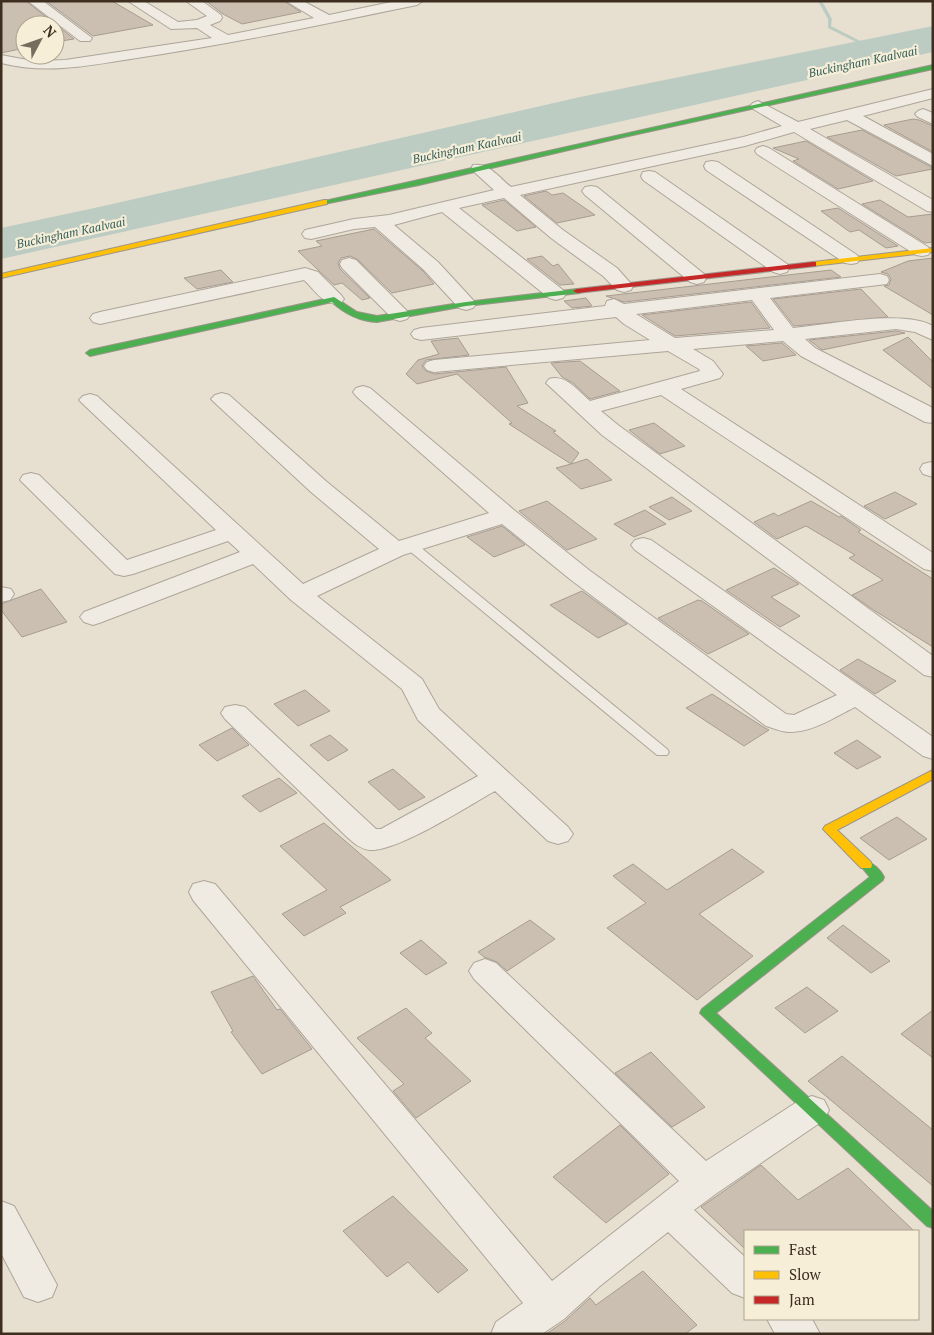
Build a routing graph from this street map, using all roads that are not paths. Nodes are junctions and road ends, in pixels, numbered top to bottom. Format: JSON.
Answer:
{"nodes":[{"id":1,"x":34,"y":1,"type":"edge"},
{"id":2,"x":134,"y":1,"type":"edge"},
{"id":3,"x":192,"y":1,"type":"edge"},
{"id":4,"x":292,"y":1,"type":"edge"},
{"id":5,"x":417,"y":1,"type":"edge"},
{"id":6,"x":327,"y":19,"type":"junction"},
{"id":7,"x":199,"y":24,"type":"junction"},
{"id":8,"x":85,"y":38,"type":"dead end"},
{"id":9,"x":225,"y":39,"type":"junction"},
{"id":10,"x":1,"y":59,"type":"edge"},
{"id":11,"x":933,"y":67,"type":"edge"},
{"id":12,"x":933,"y":93,"type":"edge"},
{"id":13,"x":758,"y":106,"type":"junction"},
{"id":14,"x":849,"y":115,"type":"junction"},
{"id":15,"x":796,"y":127,"type":"junction"},
{"id":16,"x":763,"y":151,"type":"dead end"},
{"id":17,"x":933,"y":161,"type":"edge"},
{"id":18,"x":712,"y":166,"type":"dead end"},
{"id":19,"x":478,"y":169,"type":"junction"},
{"id":20,"x":649,"y":176,"type":"dead end"},
{"id":21,"x":591,"y":191,"type":"dead end"},
{"id":22,"x":508,"y":192,"type":"junction"},
{"id":23,"x":445,"y":206,"type":"junction"},
{"id":24,"x":933,"y":207,"type":"edge"},
{"id":25,"x":386,"y":220,"type":"junction"},
{"id":26,"x":311,"y":234,"type":"dead end"},
{"id":27,"x":927,"y":250,"type":"edge"},
{"id":28,"x":851,"y":259,"type":"junction"},
{"id":29,"x":349,"y":264,"type":"dead end"},
{"id":30,"x":780,"y":268,"type":"junction"},
{"id":31,"x":1,"y":276,"type":"edge"},
{"id":32,"x":697,"y":278,"type":"junction"},
{"id":33,"x":880,"y":280,"type":"dead end"},
{"id":34,"x":624,"y":286,"type":"junction"},
{"id":35,"x":600,"y":288,"type":"junction"},
{"id":36,"x":556,"y":294,"type":"junction"},
{"id":37,"x":757,"y":294,"type":"junction"},
{"id":38,"x":334,"y":299,"type":"junction"},
{"id":39,"x":466,"y":304,"type":"junction"},
{"id":40,"x":618,"y":311,"type":"junction"},
{"id":41,"x":400,"y":315,"type":"junction"},
{"id":42,"x":100,"y":318,"type":"dead end"},
{"id":43,"x":421,"y":334,"type":"dead end"},
{"id":44,"x":933,"y":334,"type":"edge"},
{"id":45,"x":788,"y":335,"type":"junction"},
{"id":46,"x":672,"y":344,"type":"junction"},
{"id":47,"x":90,"y":353,"type":"dead end"},
{"id":48,"x":434,"y":366,"type":"dead end"},
{"id":49,"x":556,"y":383,"type":"dead end"},
{"id":50,"x":666,"y":388,"type":"junction"},
{"id":51,"x":363,"y":392,"type":"dead end"},
{"id":52,"x":222,"y":399,"type":"dead end"},
{"id":53,"x":90,"y":400,"type":"dead end"},
{"id":54,"x":586,"y":409,"type":"junction"},
{"id":55,"x":933,"y":417,"type":"edge"},
{"id":56,"x":31,"y":480,"type":"dead end"},
{"id":57,"x":506,"y":515,"type":"junction"},
{"id":58,"x":230,"y":533,"type":"junction"},
{"id":59,"x":643,"y":545,"type":"dead end"},
{"id":60,"x":403,"y":547,"type":"junction"},
{"id":61,"x":255,"y":555,"type":"junction"},
{"id":62,"x":933,"y":564,"type":"edge"},
{"id":63,"x":300,"y":595,"type":"junction"},
{"id":64,"x":93,"y":617,"type":"dead end"},
{"id":65,"x":933,"y":669,"type":"edge"},
{"id":66,"x":855,"y":696,"type":"junction"},
{"id":67,"x":235,"y":713,"type":"dead end"},
{"id":68,"x":933,"y":750,"type":"edge"},
{"id":69,"x":662,"y":752,"type":"dead end"},
{"id":70,"x":933,"y":774,"type":"edge"},
{"id":71,"x":497,"y":778,"type":"junction"},
{"id":72,"x":558,"y":834,"type":"dead end"},
{"id":73,"x":204,"y":892,"type":"dead end"},
{"id":74,"x":485,"y":972,"type":"dead end"},
{"id":75,"x":812,"y":1110,"type":"junction"},
{"id":76,"x":704,"y":1182,"type":"junction"},
{"id":77,"x":668,"y":1210,"type":"junction"},
{"id":78,"x":1,"y":1217,"type":"edge"},
{"id":79,"x":933,"y":1221,"type":"edge"},
{"id":80,"x":744,"y":1280,"type":"edge"},
{"id":81,"x":38,"y":1285,"type":"dead end"},
{"id":82,"x":550,"y":1307,"type":"junction"},
{"id":83,"x":510,"y":1334,"type":"edge"}],
"edges":[{"from":1,"to":8,"type":"street"},
{"from":2,"to":7,"type":"street"},
{"from":3,"to":7,"type":"street"},
{"from":4,"to":6,"type":"street"},
{"from":5,"to":6,"type":"street"},
{"from":6,"to":9,"type":"street"},
{"from":7,"to":9,"type":"street"},
{"from":9,"to":10,"type":"street"},
{"from":11,"to":13,"type":"street"},
{"from":12,"to":14,"type":"street"},
{"from":13,"to":15,"type":"street"},
{"from":13,"to":19,"type":"street"},
{"from":14,"to":15,"type":"street"},
{"from":14,"to":17,"type":"street"},
{"from":15,"to":22,"type":"street"},
{"from":15,"to":24,"type":"street"},
{"from":16,"to":27,"type":"street"},
{"from":18,"to":28,"type":"street"},
{"from":19,"to":22,"type":"street"},
{"from":19,"to":31,"type":"street"},
{"from":20,"to":30,"type":"street"},
{"from":21,"to":32,"type":"street"},
{"from":22,"to":23,"type":"street"},
{"from":22,"to":34,"type":"street"},
{"from":23,"to":25,"type":"street"},
{"from":23,"to":36,"type":"street"},
{"from":25,"to":26,"type":"street"},
{"from":25,"to":39,"type":"street"},
{"from":27,"to":28,"type":"street"},
{"from":28,"to":30,"type":"street"},
{"from":29,"to":41,"type":"street"},
{"from":30,"to":32,"type":"street"},
{"from":32,"to":34,"type":"street"},
{"from":33,"to":37,"type":"street"},
{"from":34,"to":35,"type":"street"},
{"from":35,"to":36,"type":"street"},
{"from":35,"to":40,"type":"street"},
{"from":36,"to":39,"type":"street"},
{"from":37,"to":40,"type":"street"},
{"from":37,"to":45,"type":"street"},
{"from":38,"to":41,"type":"street"},
{"from":38,"to":42,"type":"street"},
{"from":38,"to":47,"type":"street"},
{"from":39,"to":41,"type":"street"},
{"from":40,"to":43,"type":"street"},
{"from":40,"to":46,"type":"street"},
{"from":44,"to":45,"type":"street"},
{"from":45,"to":46,"type":"street"},
{"from":45,"to":55,"type":"street"},
{"from":46,"to":48,"type":"street"},
{"from":46,"to":50,"type":"street"},
{"from":49,"to":54,"type":"street"},
{"from":50,"to":54,"type":"street"},
{"from":50,"to":62,"type":"street"},
{"from":51,"to":57,"type":"street"},
{"from":52,"to":60,"type":"street"},
{"from":53,"to":58,"type":"street"},
{"from":54,"to":65,"type":"street"},
{"from":56,"to":58,"type":"street"},
{"from":57,"to":60,"type":"street"},
{"from":57,"to":66,"type":"street"},
{"from":58,"to":61,"type":"street"},
{"from":59,"to":66,"type":"street"},
{"from":60,"to":63,"type":"street"},
{"from":60,"to":69,"type":"lane"},
{"from":61,"to":63,"type":"street"},
{"from":61,"to":64,"type":"street"},
{"from":63,"to":71,"type":"street"},
{"from":66,"to":68,"type":"street"},
{"from":67,"to":71,"type":"street"},
{"from":70,"to":75,"type":"street"},
{"from":71,"to":72,"type":"street"},
{"from":73,"to":82,"type":"street"},
{"from":74,"to":76,"type":"street"},
{"from":75,"to":76,"type":"street"},
{"from":75,"to":79,"type":"street"},
{"from":76,"to":77,"type":"street"},
{"from":77,"to":80,"type":"street"},
{"from":77,"to":82,"type":"street"},
{"from":78,"to":81,"type":"street"},
{"from":82,"to":83,"type":"street"}]}
